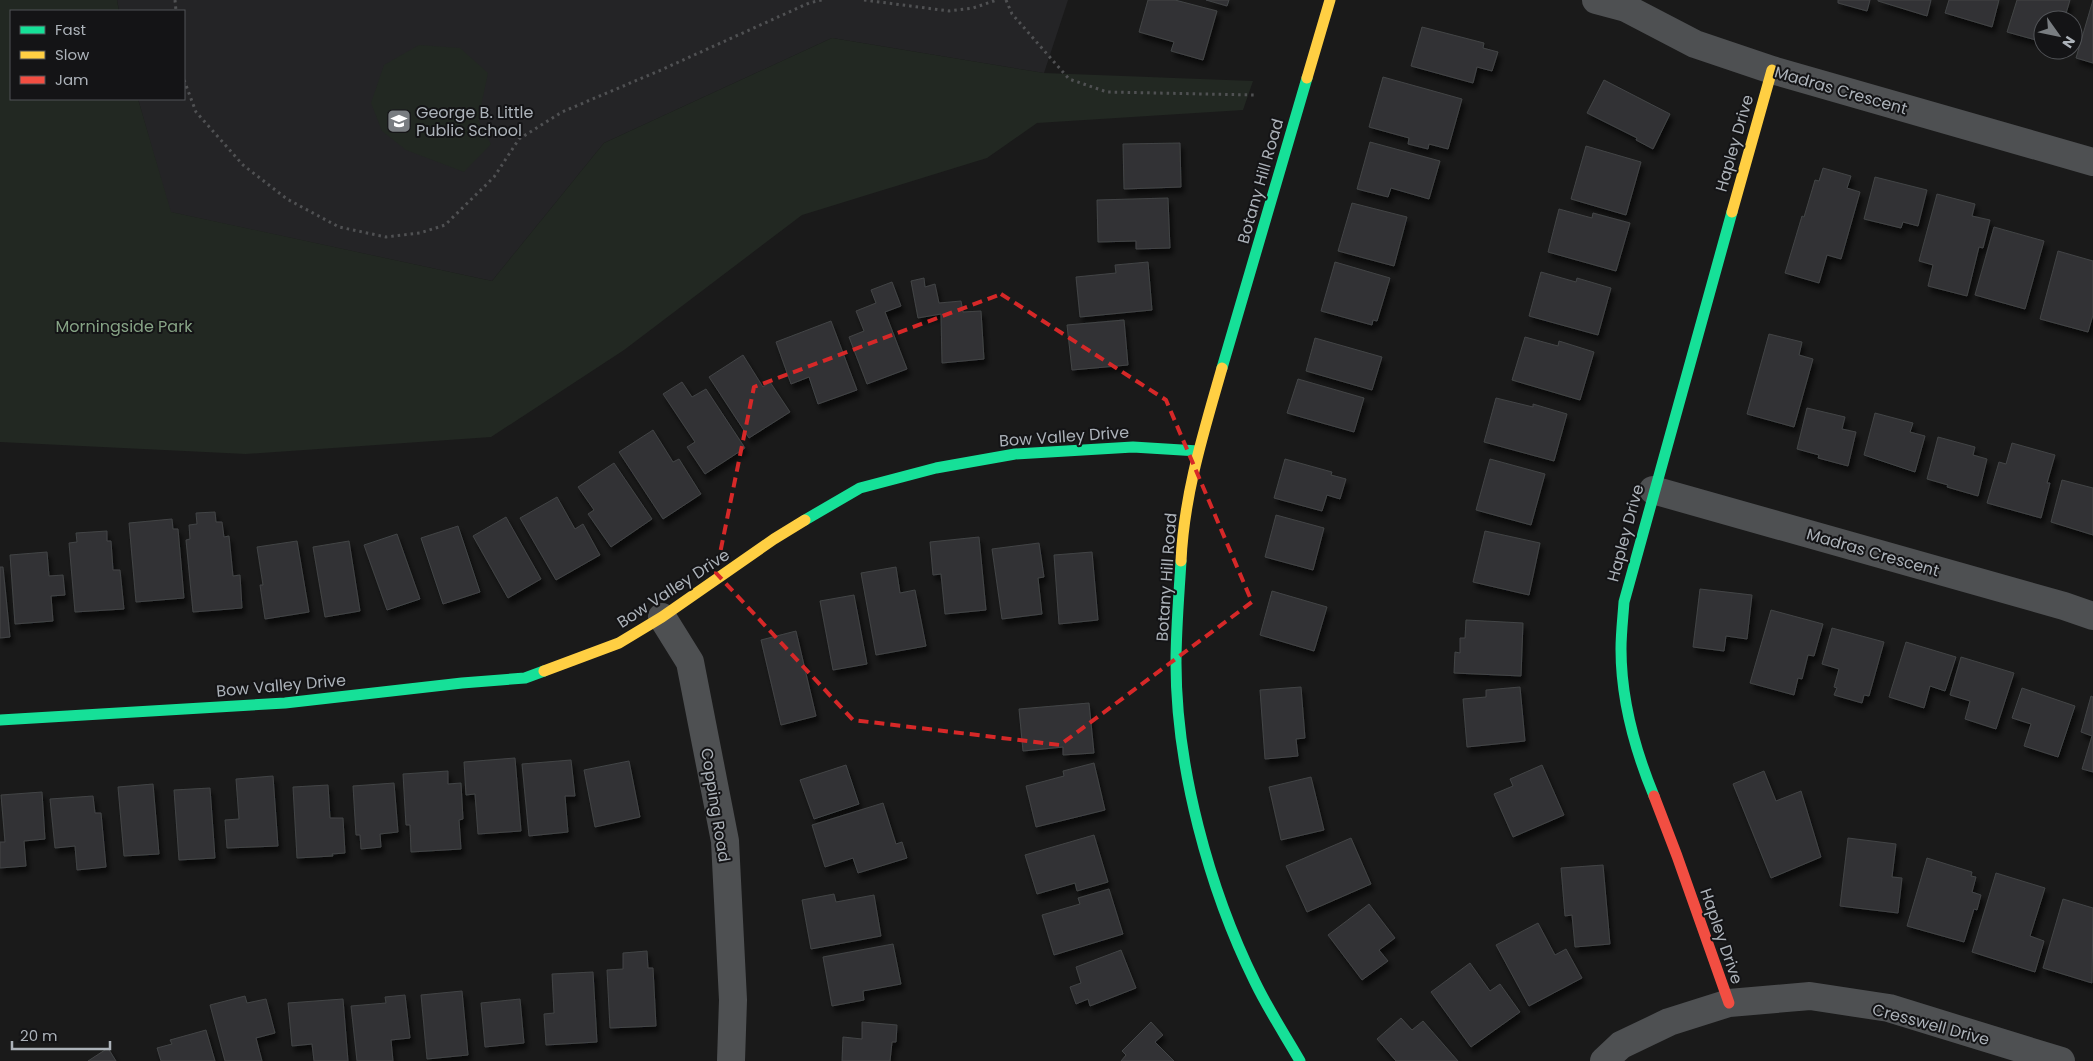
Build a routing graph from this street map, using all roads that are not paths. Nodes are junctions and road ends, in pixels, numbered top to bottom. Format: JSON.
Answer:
{"nodes":[{"id":1,"x":1330,"y":0,"type":"edge"},
{"id":2,"x":1596,"y":0,"type":"edge"},
{"id":3,"x":1772,"y":70,"type":"junction"},
{"id":4,"x":2093,"y":162,"type":"edge"},
{"id":5,"x":1198,"y":451,"type":"junction"},
{"id":6,"x":1653,"y":490,"type":"junction"},
{"id":7,"x":2093,"y":616,"type":"edge"},
{"id":8,"x":662,"y":617,"type":"junction"},
{"id":9,"x":0,"y":720,"type":"edge"},
{"id":10,"x":1729,"y":1003,"type":"junction"},
{"id":11,"x":731,"y":1061,"type":"edge"},
{"id":12,"x":1300,"y":1061,"type":"edge"},
{"id":13,"x":1604,"y":1061,"type":"edge"},
{"id":14,"x":2061,"y":1061,"type":"edge"}],
"edges":[{"from":1,"to":5,"type":"street","name":"Botany Hill Road"},
{"from":2,"to":3,"type":"street","name":"Madras Crescent"},
{"from":3,"to":4,"type":"street","name":"Madras Crescent"},
{"from":3,"to":6,"type":"street","name":"Hapley Drive"},
{"from":5,"to":8,"type":"street","name":"Bow Valley Drive"},
{"from":5,"to":12,"type":"street","name":"Botany Hill Road"},
{"from":6,"to":7,"type":"street","name":"Madras Crescent"},
{"from":6,"to":10,"type":"street","name":"Hapley Drive"},
{"from":8,"to":9,"type":"street","name":"Bow Valley Drive"},
{"from":8,"to":11,"type":"street","name":"Copping Road"},
{"from":10,"to":13,"type":"street","name":"Cresswell Drive"},
{"from":10,"to":14,"type":"street","name":"Cresswell Drive"}]}
